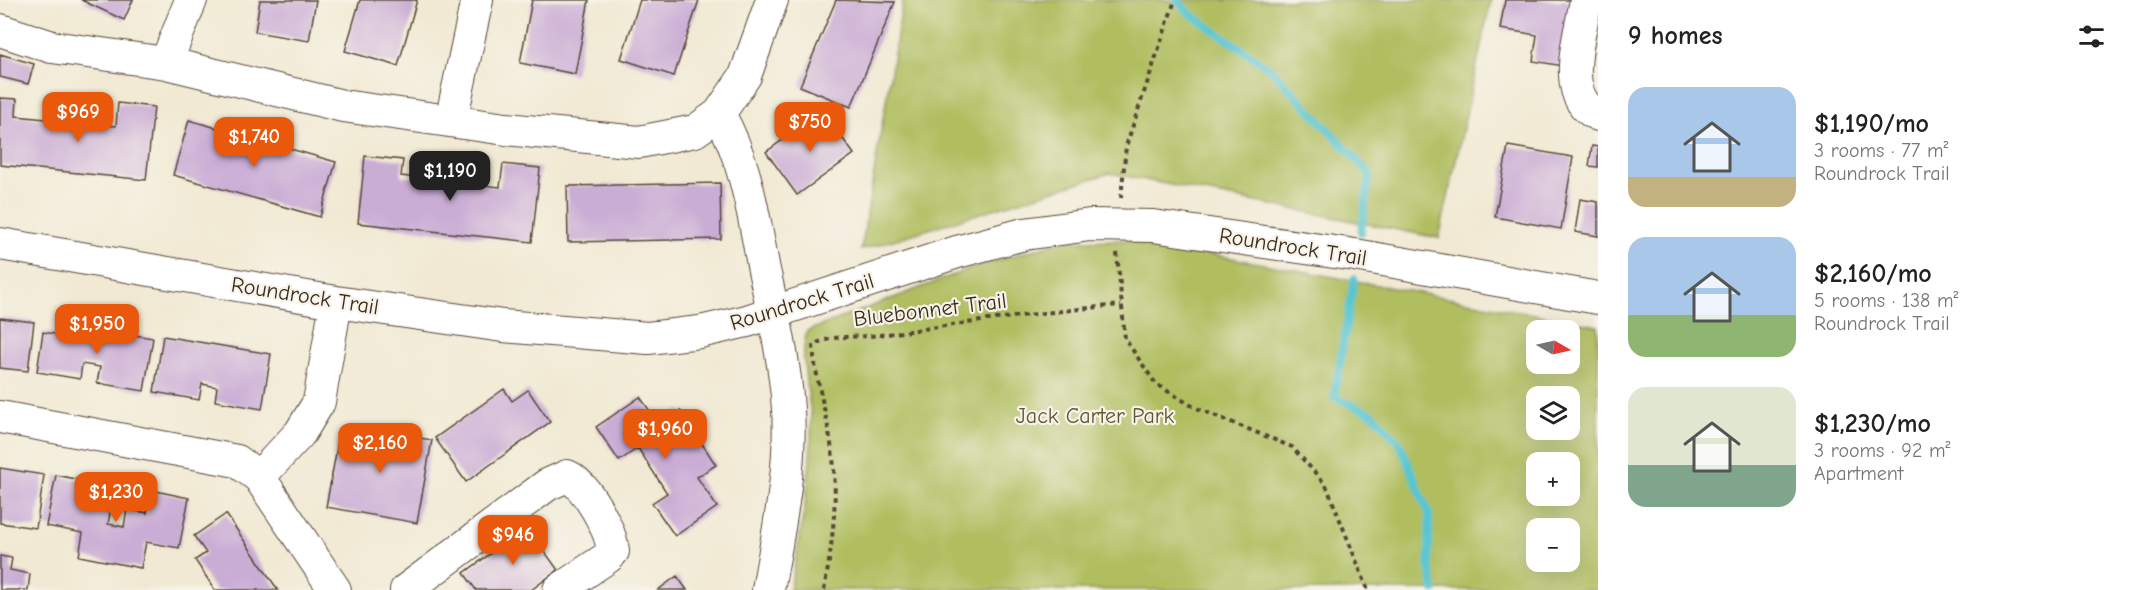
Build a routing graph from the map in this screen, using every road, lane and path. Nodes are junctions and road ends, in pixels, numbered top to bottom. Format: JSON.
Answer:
{"nodes":[{"id":1,"x":191,"y":0,"type":"edge"},
{"id":2,"x":477,"y":0,"type":"edge"},
{"id":3,"x":772,"y":0,"type":"edge"},
{"id":4,"x":1175,"y":0,"type":"edge"},
{"id":5,"x":1586,"y":0,"type":"edge"},
{"id":6,"x":0,"y":30,"type":"edge"},
{"id":7,"x":166,"y":63,"type":"junction"},
{"id":8,"x":719,"y":114,"type":"junction"},
{"id":9,"x":1598,"y":115,"type":"edge"},
{"id":10,"x":451,"y":121,"type":"junction"},
{"id":11,"x":1121,"y":199,"type":"dead end"},
{"id":12,"x":0,"y":244,"type":"edge"},
{"id":13,"x":1118,"y":248,"type":"dead end"},
{"id":14,"x":1598,"y":298,"type":"edge"},
{"id":15,"x":336,"y":302,"type":"junction"},
{"id":16,"x":1121,"y":305,"type":"junction"},
{"id":17,"x":773,"y":314,"type":"junction"},
{"id":18,"x":0,"y":417,"type":"edge"},
{"id":19,"x":259,"y":477,"type":"junction"},
{"id":20,"x":335,"y":590,"type":"edge"},
{"id":21,"x":406,"y":590,"type":"edge"},
{"id":22,"x":559,"y":590,"type":"edge"},
{"id":23,"x":768,"y":590,"type":"edge"},
{"id":24,"x":824,"y":590,"type":"edge"},
{"id":25,"x":1368,"y":590,"type":"edge"}],
"edges":[{"from":1,"to":7,"type":"street"},
{"from":2,"to":10,"type":"street"},
{"from":3,"to":8,"type":"street"},
{"from":4,"to":11,"type":"path"},
{"from":5,"to":9,"type":"street"},
{"from":6,"to":7,"type":"street"},
{"from":7,"to":10,"type":"street"},
{"from":8,"to":10,"type":"street"},
{"from":8,"to":17,"type":"street"},
{"from":12,"to":15,"type":"street","name":"Roundrock Trail"},
{"from":13,"to":16,"type":"path"},
{"from":14,"to":17,"type":"street","name":"Roundrock Trail"},
{"from":15,"to":17,"type":"street","name":"Roundrock Trail"},
{"from":15,"to":19,"type":"street"},
{"from":16,"to":24,"type":"path","name":"Bluebonnet Trail"},
{"from":16,"to":25,"type":"path"},
{"from":17,"to":23,"type":"street"},
{"from":18,"to":19,"type":"street"},
{"from":19,"to":20,"type":"street"},
{"from":21,"to":22,"type":"street"}]}
